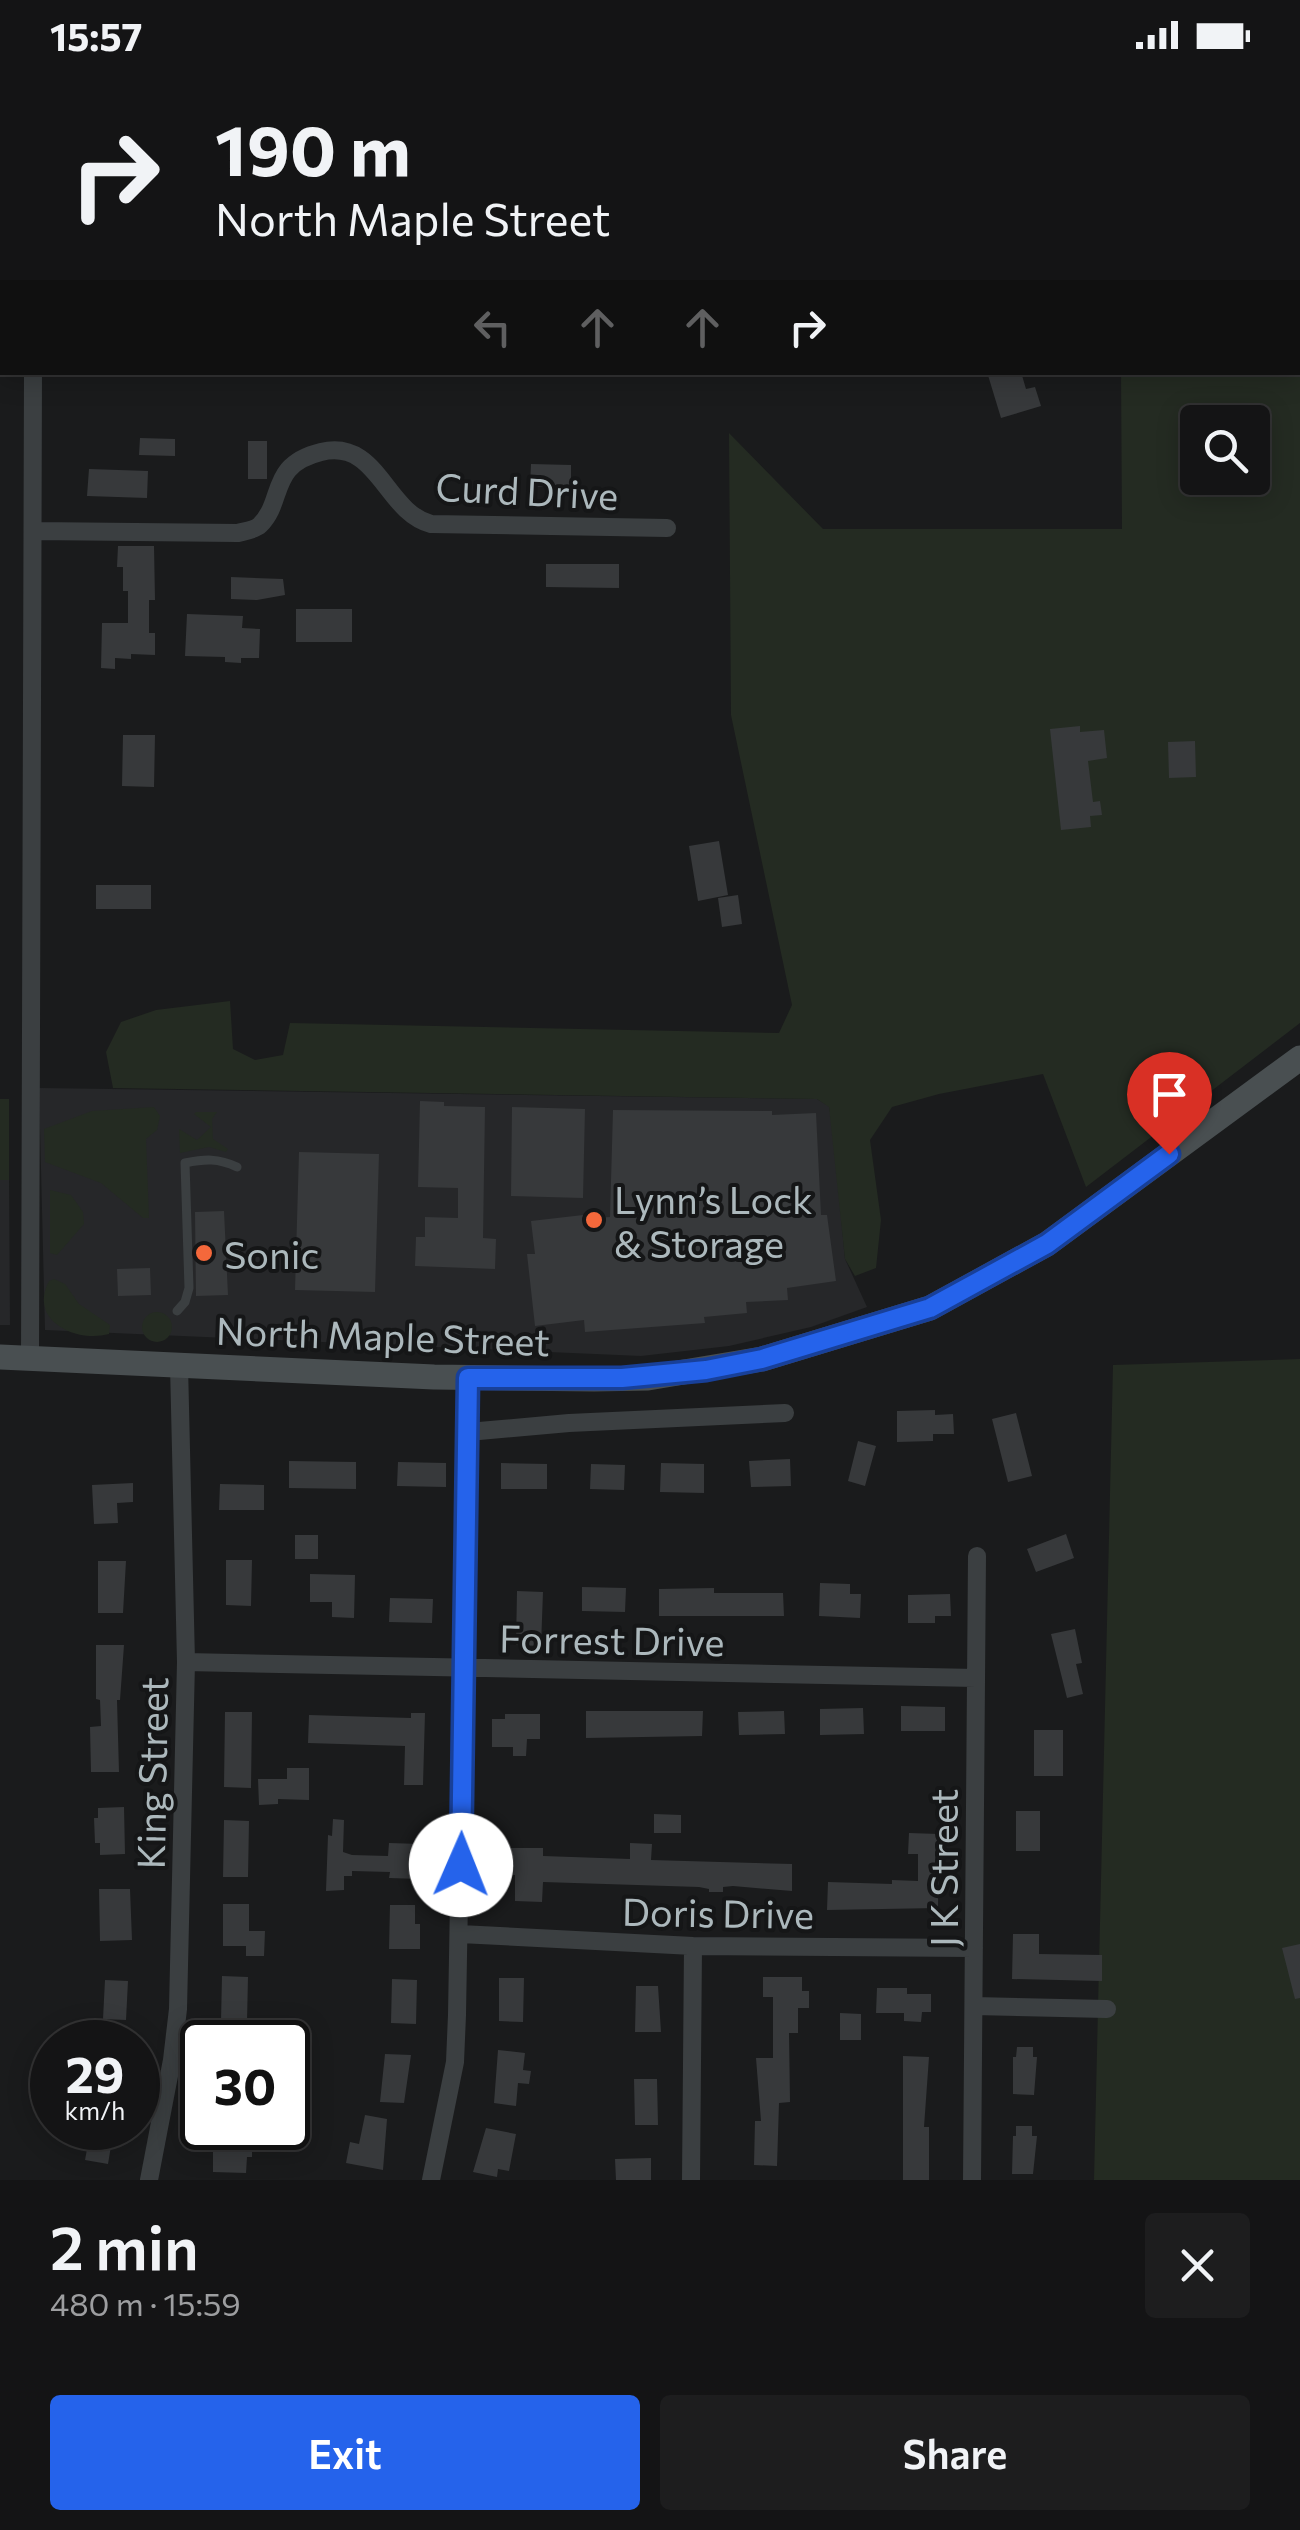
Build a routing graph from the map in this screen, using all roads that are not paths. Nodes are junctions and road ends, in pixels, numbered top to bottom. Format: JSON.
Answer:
{"nodes":[{"id":1,"x":33,"y":375,"type":"edge"},
{"id":2,"x":667,"y":528,"type":"dead end"},
{"id":3,"x":33,"y":531,"type":"junction"},
{"id":4,"x":1300,"y":1058,"type":"edge"},
{"id":5,"x":237,"y":1166,"type":"dead end"},
{"id":6,"x":177,"y":1311,"type":"dead end"},
{"id":7,"x":0,"y":1357,"type":"edge"},
{"id":8,"x":30,"y":1358,"type":"junction"},
{"id":9,"x":179,"y":1365,"type":"junction"},
{"id":10,"x":468,"y":1378,"type":"junction"},
{"id":11,"x":785,"y":1413,"type":"dead end"},
{"id":12,"x":468,"y":1432,"type":"junction"},
{"id":13,"x":978,"y":1556,"type":"dead end"},
{"id":14,"x":186,"y":1662,"type":"junction"},
{"id":15,"x":464,"y":1670,"type":"junction"},
{"id":16,"x":976,"y":1678,"type":"junction"},
{"id":17,"x":460,"y":1934,"type":"junction"},
{"id":18,"x":693,"y":1946,"type":"junction"},
{"id":19,"x":974,"y":1948,"type":"junction"},
{"id":20,"x":974,"y":2006,"type":"junction"},
{"id":21,"x":1106,"y":2009,"type":"dead end"},
{"id":22,"x":149,"y":2180,"type":"edge"},
{"id":23,"x":431,"y":2180,"type":"edge"},
{"id":24,"x":691,"y":2180,"type":"edge"},
{"id":25,"x":972,"y":2180,"type":"edge"}],
"edges":[{"from":1,"to":3,"type":"street"},
{"from":2,"to":3,"type":"street","name":"Curd Drive"},
{"from":3,"to":8,"type":"street"},
{"from":4,"to":10,"type":"main road","name":"North Maple Street"},
{"from":5,"to":6,"type":"lane"},
{"from":7,"to":8,"type":"main road","name":"North Maple Street"},
{"from":8,"to":9,"type":"main road","name":"North Maple Street"},
{"from":9,"to":10,"type":"main road","name":"North Maple Street"},
{"from":9,"to":14,"type":"street","name":"King Street"},
{"from":10,"to":12,"type":"street"},
{"from":11,"to":12,"type":"street"},
{"from":12,"to":15,"type":"street"},
{"from":13,"to":16,"type":"street","name":"J K Street"},
{"from":14,"to":15,"type":"street","name":"Forrest Drive"},
{"from":14,"to":22,"type":"street","name":"King Street"},
{"from":15,"to":16,"type":"street","name":"Forrest Drive"},
{"from":15,"to":17,"type":"street"},
{"from":16,"to":19,"type":"street","name":"J K Street"},
{"from":17,"to":18,"type":"street","name":"Doris Drive"},
{"from":17,"to":23,"type":"street"},
{"from":18,"to":19,"type":"street","name":"Doris Drive"},
{"from":18,"to":24,"type":"street"},
{"from":19,"to":20,"type":"street","name":"J K Street"},
{"from":20,"to":21,"type":"street"},
{"from":20,"to":25,"type":"street","name":"J K Street"}]}
